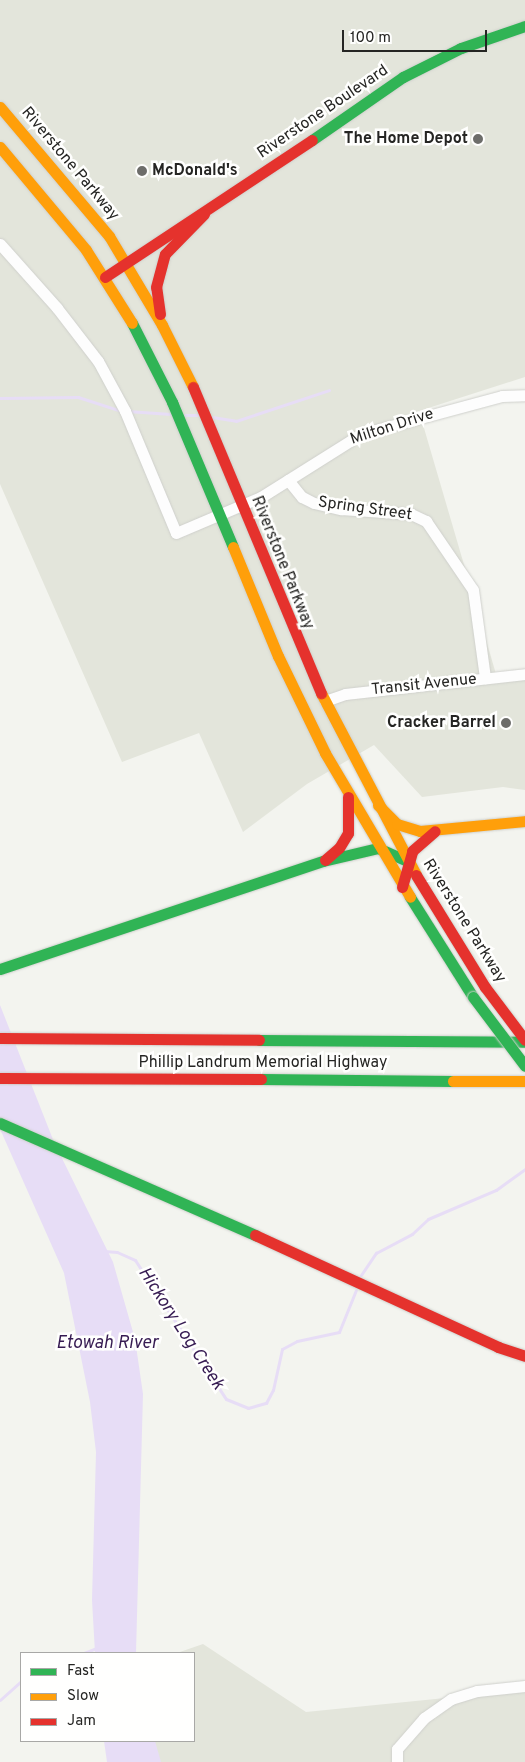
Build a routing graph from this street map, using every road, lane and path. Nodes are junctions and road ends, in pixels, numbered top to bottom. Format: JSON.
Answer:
{"nodes":[{"id":1,"x":525,"y":26,"type":"edge"},
{"id":2,"x":0,"y":107,"type":"edge"},
{"id":3,"x":0,"y":147,"type":"edge"},
{"id":4,"x":204,"y":214,"type":"junction"},
{"id":5,"x":0,"y":244,"type":"edge"},
{"id":6,"x":126,"y":263,"type":"junction"},
{"id":7,"x":105,"y":277,"type":"junction"},
{"id":8,"x":162,"y":325,"type":"junction"},
{"id":9,"x":525,"y":395,"type":"edge"},
{"id":10,"x":288,"y":480,"type":"junction"},
{"id":11,"x":241,"y":506,"type":"junction"},
{"id":12,"x":218,"y":515,"type":"junction"},
{"id":13,"x":525,"y":674,"type":"edge"},
{"id":14,"x":485,"y":678,"type":"junction"},
{"id":15,"x":325,"y":702,"type":"junction"},
{"id":16,"x":348,"y":797,"type":"junction"},
{"id":17,"x":378,"y":805,"type":"junction"},
{"id":18,"x":525,"y":821,"type":"edge"},
{"id":19,"x":435,"y":831,"type":"junction"},
{"id":20,"x":378,"y":848,"type":"junction"},
{"id":21,"x":323,"y":861,"type":"junction"},
{"id":22,"x":407,"y":861,"type":"junction"},
{"id":23,"x":402,"y":887,"type":"junction"},
{"id":24,"x":0,"y":969,"type":"edge"},
{"id":25,"x":0,"y":1038,"type":"edge"},
{"id":26,"x":525,"y":1041,"type":"edge"},
{"id":27,"x":525,"y":1066,"type":"edge"},
{"id":28,"x":0,"y":1078,"type":"edge"},
{"id":29,"x":525,"y":1081,"type":"edge"},
{"id":30,"x":0,"y":1123,"type":"edge"},
{"id":31,"x":525,"y":1356,"type":"edge"},
{"id":32,"x":525,"y":1686,"type":"edge"},
{"id":33,"x":397,"y":1762,"type":"edge"}],
"edges":[{"from":1,"to":4,"type":"main road","name":"Riverstone Boulevard"},
{"from":2,"to":6,"type":"main road","name":"Riverstone Parkway"},
{"from":3,"to":7,"type":"main road"},
{"from":4,"to":6,"type":"main road","name":"Riverstone Boulevard"},
{"from":4,"to":8,"type":"main road"},
{"from":5,"to":12,"type":"street","name":"Milton Drive"},
{"from":6,"to":7,"type":"main road","name":"Riverstone Boulevard"},
{"from":6,"to":8,"type":"main road","name":"Riverstone Parkway"},
{"from":7,"to":12,"type":"main road"},
{"from":8,"to":11,"type":"main road","name":"Riverstone Parkway"},
{"from":9,"to":10,"type":"street","name":"Milton Drive"},
{"from":10,"to":11,"type":"street","name":"Milton Drive"},
{"from":10,"to":14,"type":"street","name":"Spring Street"},
{"from":11,"to":12,"type":"street","name":"Milton Drive"},
{"from":11,"to":15,"type":"main road","name":"Riverstone Parkway"},
{"from":12,"to":16,"type":"main road"},
{"from":13,"to":14,"type":"street","name":"Transit Avenue"},
{"from":14,"to":15,"type":"street","name":"Transit Avenue"},
{"from":15,"to":17,"type":"main road","name":"Riverstone Parkway"},
{"from":16,"to":20,"type":"main road"},
{"from":16,"to":21,"type":"main road"},
{"from":17,"to":19,"type":"main road"},
{"from":17,"to":22,"type":"main road","name":"Riverstone Parkway"},
{"from":18,"to":19,"type":"main road"},
{"from":19,"to":22,"type":"main road"},
{"from":20,"to":21,"type":"main road"},
{"from":20,"to":22,"type":"main road"},
{"from":20,"to":23,"type":"main road"},
{"from":21,"to":24,"type":"main road"},
{"from":22,"to":23,"type":"main road"},
{"from":22,"to":26,"type":"main road","name":"Riverstone Parkway"},
{"from":23,"to":27,"type":"main road","bridge":true},
{"from":25,"to":26,"type":"main road","name":"Phillip Landrum Memorial Highway"},
{"from":28,"to":29,"type":"main road","name":"Phillip Landrum Memorial Highway"},
{"from":30,"to":31,"type":"main road"},
{"from":32,"to":33,"type":"street"}]}
